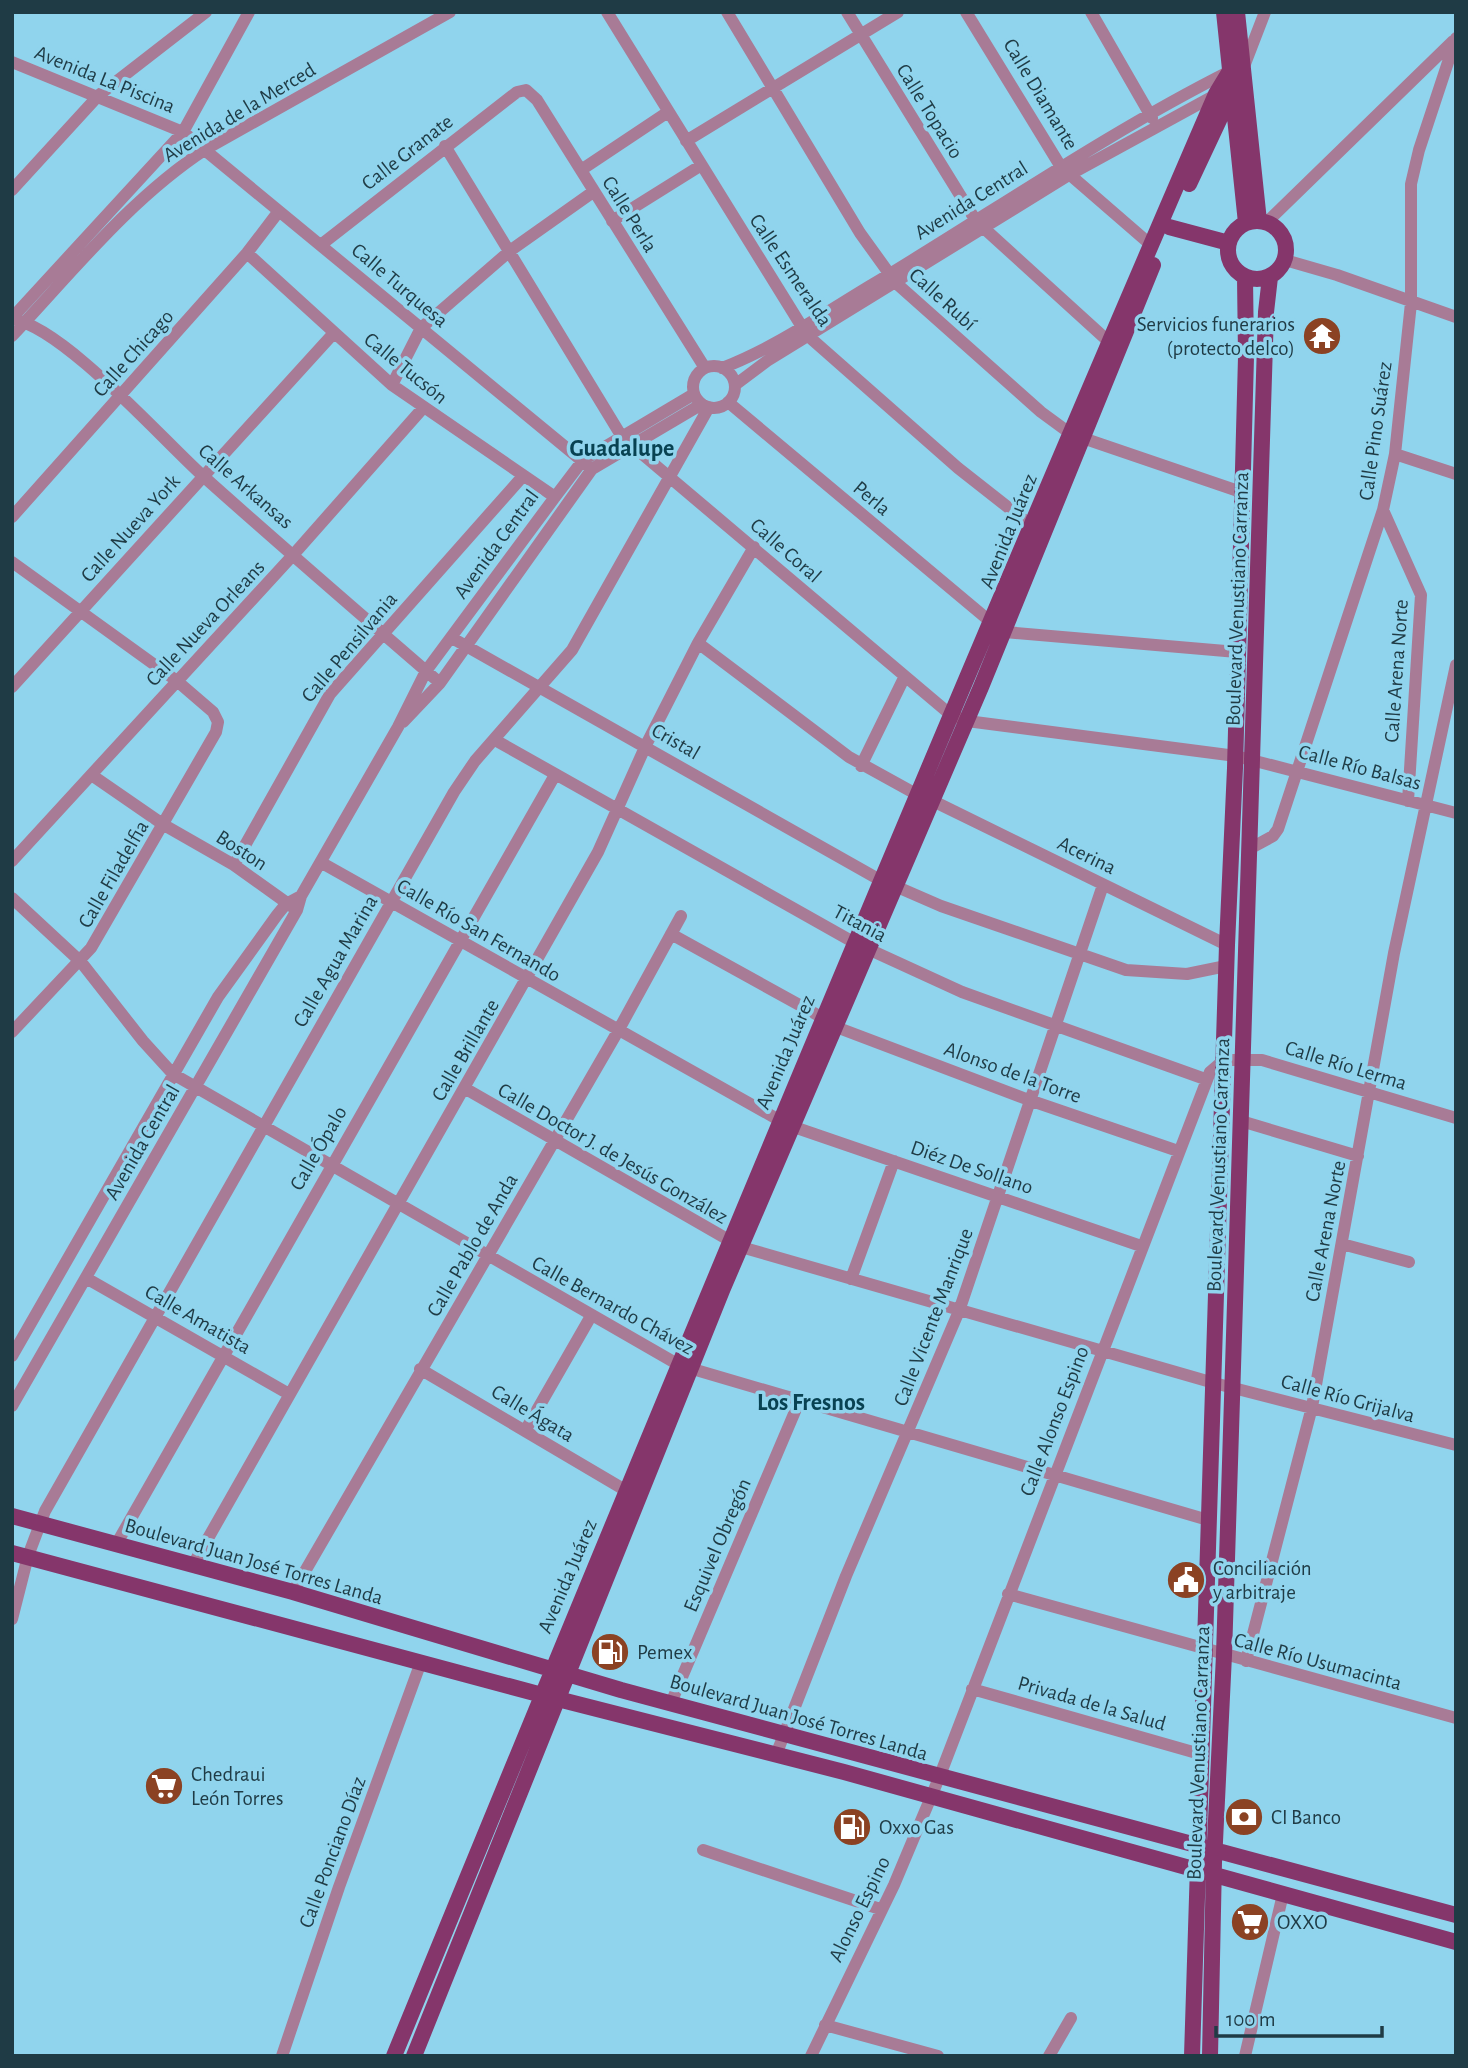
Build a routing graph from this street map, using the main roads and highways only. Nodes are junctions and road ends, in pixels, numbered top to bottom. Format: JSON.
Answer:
{"nodes":[{"id":1,"x":1224,"y":12,"type":"edge"},
{"id":2,"x":1237,"y":12,"type":"edge"},
{"id":3,"x":1236,"y":70,"type":"junction"},
{"id":4,"x":1239,"y":88,"type":"junction"},
{"id":5,"x":1257,"y":222,"type":"junction"},
{"id":6,"x":1169,"y":227,"type":"junction"},
{"id":7,"x":1229,"y":243,"type":"junction"},
{"id":8,"x":1270,"y":276,"type":"junction"},
{"id":9,"x":1245,"y":277,"type":"junction"},
{"id":10,"x":1077,"y":436,"type":"junction"},
{"id":11,"x":998,"y":627,"type":"junction"},
{"id":12,"x":923,"y":797,"type":"junction"},
{"id":13,"x":862,"y":947,"type":"junction"},
{"id":14,"x":685,"y":1368,"type":"junction"},
{"id":15,"x":12,"y":1516,"type":"edge"},
{"id":16,"x":38,"y":1527,"type":"junction"},
{"id":17,"x":20,"y":1554,"type":"edge"},
{"id":18,"x":170,"y":1557,"type":"junction"},
{"id":19,"x":551,"y":1670,"type":"junction"},
{"id":20,"x":568,"y":1674,"type":"junction"},
{"id":21,"x":541,"y":1695,"type":"junction"},
{"id":22,"x":559,"y":1700,"type":"junction"},
{"id":23,"x":1198,"y":1845,"type":"junction"},
{"id":24,"x":1214,"y":1850,"type":"junction"},
{"id":25,"x":1197,"y":1870,"type":"junction"},
{"id":26,"x":1214,"y":1875,"type":"junction"},
{"id":27,"x":1456,"y":1915,"type":"edge"},
{"id":28,"x":1456,"y":1942,"type":"edge"},
{"id":29,"x":394,"y":2056,"type":"edge"},
{"id":30,"x":414,"y":2056,"type":"edge"},
{"id":31,"x":1192,"y":2056,"type":"edge"},
{"id":32,"x":1210,"y":2056,"type":"edge"}],
"edges":[{"from":1,"to":3,"type":"main road"},
{"from":2,"to":3,"type":"main road"},
{"from":3,"to":4,"type":"main road"},
{"from":3,"to":10,"type":"main road","name":"Avenida Juárez"},
{"from":4,"to":5,"type":"main road"},
{"from":4,"to":6,"type":"main road","name":"Avenida Juárez"},
{"from":5,"to":7,"type":"main road"},
{"from":5,"to":8,"type":"main road"},
{"from":6,"to":7,"type":"main road"},
{"from":6,"to":10,"type":"main road","name":"Avenida Juárez"},
{"from":7,"to":9,"type":"main road"},
{"from":8,"to":9,"type":"main road"},
{"from":8,"to":24,"type":"main road","name":"Boulevard Venustiano Carranza"},
{"from":9,"to":23,"type":"main road","name":"Boulevard Venustiano Carranza"},
{"from":10,"to":11,"type":"main road","name":"Avenida Juárez"},
{"from":10,"to":11,"type":"main road","name":"Avenida Juárez"},
{"from":11,"to":12,"type":"main road","name":"Avenida Juárez"},
{"from":11,"to":12,"type":"main road","name":"Avenida Juárez"},
{"from":12,"to":13,"type":"main road","name":"Avenida Juárez"},
{"from":12,"to":13,"type":"main road","name":"Avenida Juárez"},
{"from":13,"to":14,"type":"main road","name":"Avenida Juárez"},
{"from":14,"to":19,"type":"main road","name":"Avenida Juárez"},
{"from":14,"to":20,"type":"main road","name":"Avenida Juárez"},
{"from":15,"to":16,"type":"main road","name":"Boulevard Juan José Torres Landa"},
{"from":16,"to":18,"type":"main road","name":"Boulevard Juan José Torres Landa"},
{"from":16,"to":18,"type":"main road"},
{"from":17,"to":21,"type":"main road","name":"Boulevard Juan José Torres Landa"},
{"from":18,"to":19,"type":"main road","name":"Boulevard Juan José Torres Landa"},
{"from":19,"to":20,"type":"main road","name":"Boulevard Juan José Torres Landa"},
{"from":19,"to":21,"type":"main road","name":"Avenida Juárez"},
{"from":20,"to":22,"type":"main road","name":"Avenida Juárez"},
{"from":20,"to":23,"type":"main road","name":"Boulevard Juan José Torres Landa"},
{"from":21,"to":22,"type":"main road","name":"Boulevard Juan José Torres Landa"},
{"from":21,"to":29,"type":"main road","name":"Avenida Juárez"},
{"from":22,"to":25,"type":"main road","name":"Boulevard Juan José Torres Landa"},
{"from":22,"to":30,"type":"main road","name":"Avenida Juárez"},
{"from":23,"to":24,"type":"main road","name":"Boulevard Juan José Torres Landa"},
{"from":23,"to":25,"type":"main road","name":"Boulevard Venustiano Carranza"},
{"from":24,"to":26,"type":"main road","name":"Boulevard Venustiano Carranza"},
{"from":24,"to":27,"type":"main road","name":"Boulevard Juan José Torres Landa"},
{"from":25,"to":26,"type":"main road","name":"Boulevard Juan José Torres Landa"},
{"from":25,"to":31,"type":"main road","name":"Boulevard Venustiano Carranza"},
{"from":26,"to":28,"type":"main road","name":"Boulevard Juan José Torres Landa"},
{"from":26,"to":32,"type":"main road","name":"Boulevard Venustiano Carranza"}]}
